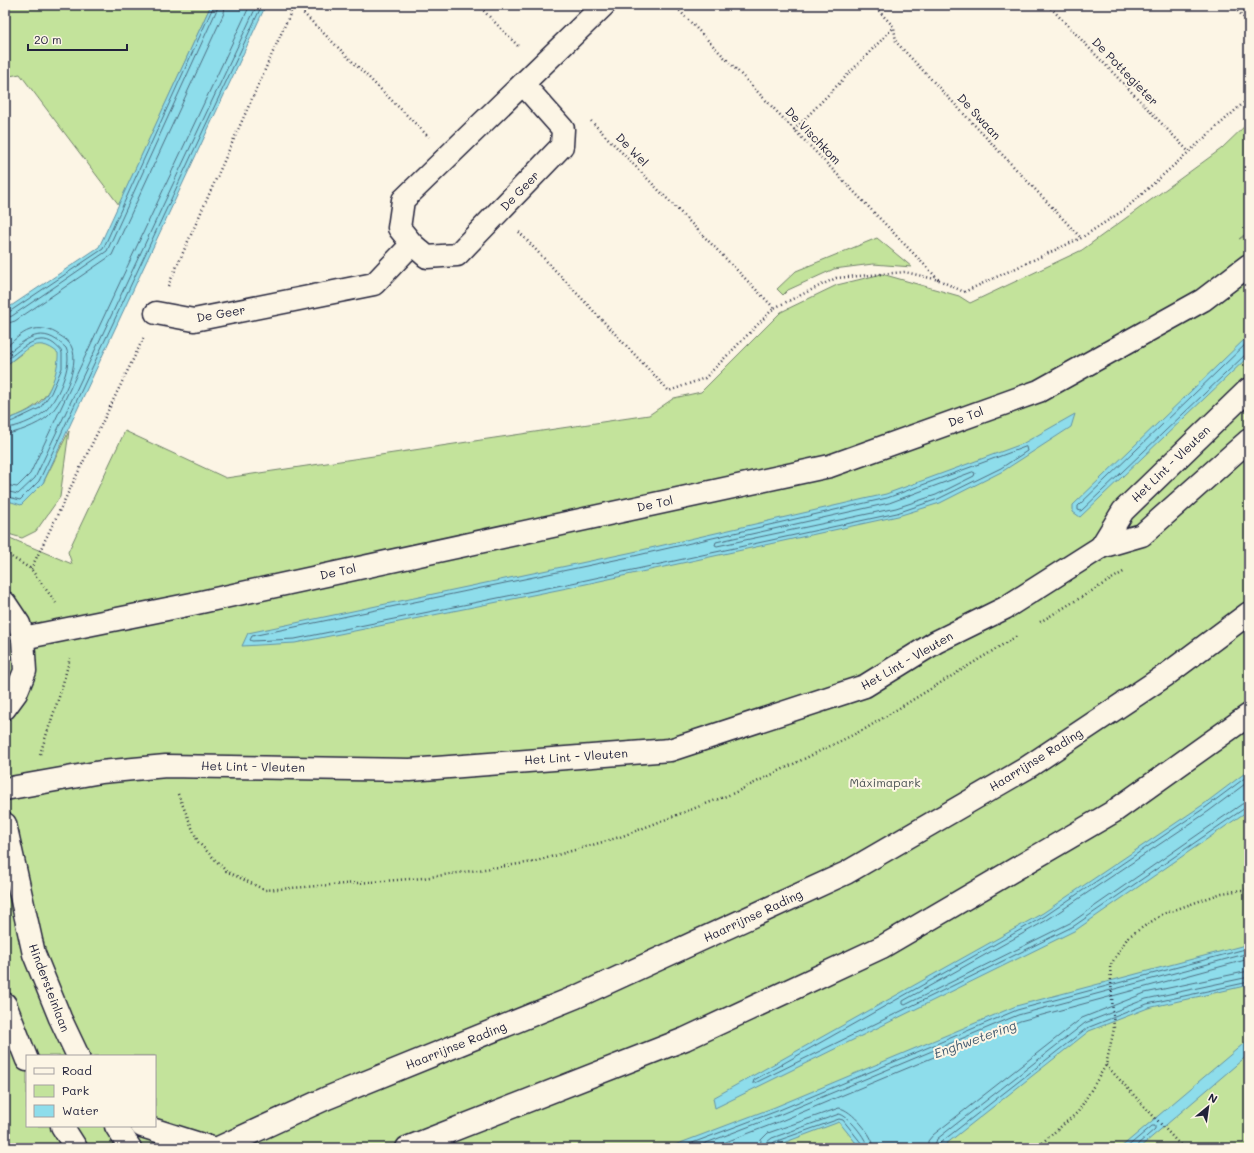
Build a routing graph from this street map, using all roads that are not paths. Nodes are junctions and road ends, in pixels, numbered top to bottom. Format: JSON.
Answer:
{"nodes":[{"id":1,"x":604,"y":5,"type":"edge"},
{"id":2,"x":523,"y":84,"type":"junction"},
{"id":3,"x":412,"y":244,"type":"junction"},
{"id":4,"x":1249,"y":265,"type":"edge"},
{"id":5,"x":156,"y":313,"type":"dead end"},
{"id":6,"x":1249,"y":389,"type":"edge"},
{"id":7,"x":1249,"y":440,"type":"edge"},
{"id":8,"x":1101,"y":547,"type":"junction"},
{"id":9,"x":5,"y":603,"type":"edge"},
{"id":10,"x":1249,"y":613,"type":"edge"},
{"id":11,"x":23,"y":638,"type":"junction"},
{"id":12,"x":5,"y":708,"type":"edge"},
{"id":13,"x":1249,"y":715,"type":"edge"},
{"id":14,"x":5,"y":789,"type":"edge"},
{"id":15,"x":5,"y":824,"type":"edge"},
{"id":16,"x":5,"y":1004,"type":"edge"},
{"id":17,"x":78,"y":1055,"type":"edge"},
{"id":18,"x":26,"y":1057,"type":"edge"},
{"id":19,"x":63,"y":1127,"type":"edge"},
{"id":20,"x":117,"y":1127,"type":"edge"},
{"id":21,"x":145,"y":1127,"type":"edge"},
{"id":22,"x":76,"y":1148,"type":"edge"},
{"id":23,"x":130,"y":1148,"type":"edge"},
{"id":24,"x":212,"y":1148,"type":"edge"},
{"id":25,"x":218,"y":1148,"type":"edge"},
{"id":26,"x":406,"y":1148,"type":"edge"}],
"edges":[{"from":1,"to":2,"type":"street","name":"De Geer"},
{"from":2,"to":3,"type":"street","name":"De Geer"},
{"from":2,"to":3,"type":"street","name":"De Geer"},
{"from":3,"to":5,"type":"street","name":"De Geer"},
{"from":4,"to":11,"type":"street","name":"De Tol"},
{"from":6,"to":8,"type":"street","name":"Het Lint - Vleuten"},
{"from":7,"to":8,"type":"street","name":"Het Lint - Vleuten"},
{"from":8,"to":14,"type":"street","name":"Het Lint - Vleuten"},
{"from":9,"to":11,"type":"street"},
{"from":10,"to":25,"type":"street","name":"Haarrijnse Rading"},
{"from":11,"to":12,"type":"street"},
{"from":13,"to":26,"type":"street"},
{"from":15,"to":17,"type":"street","name":"Hindersteinlaan"},
{"from":16,"to":18,"type":"street"},
{"from":19,"to":22,"type":"street"},
{"from":20,"to":23,"type":"street"},
{"from":21,"to":24,"type":"street"}]}
